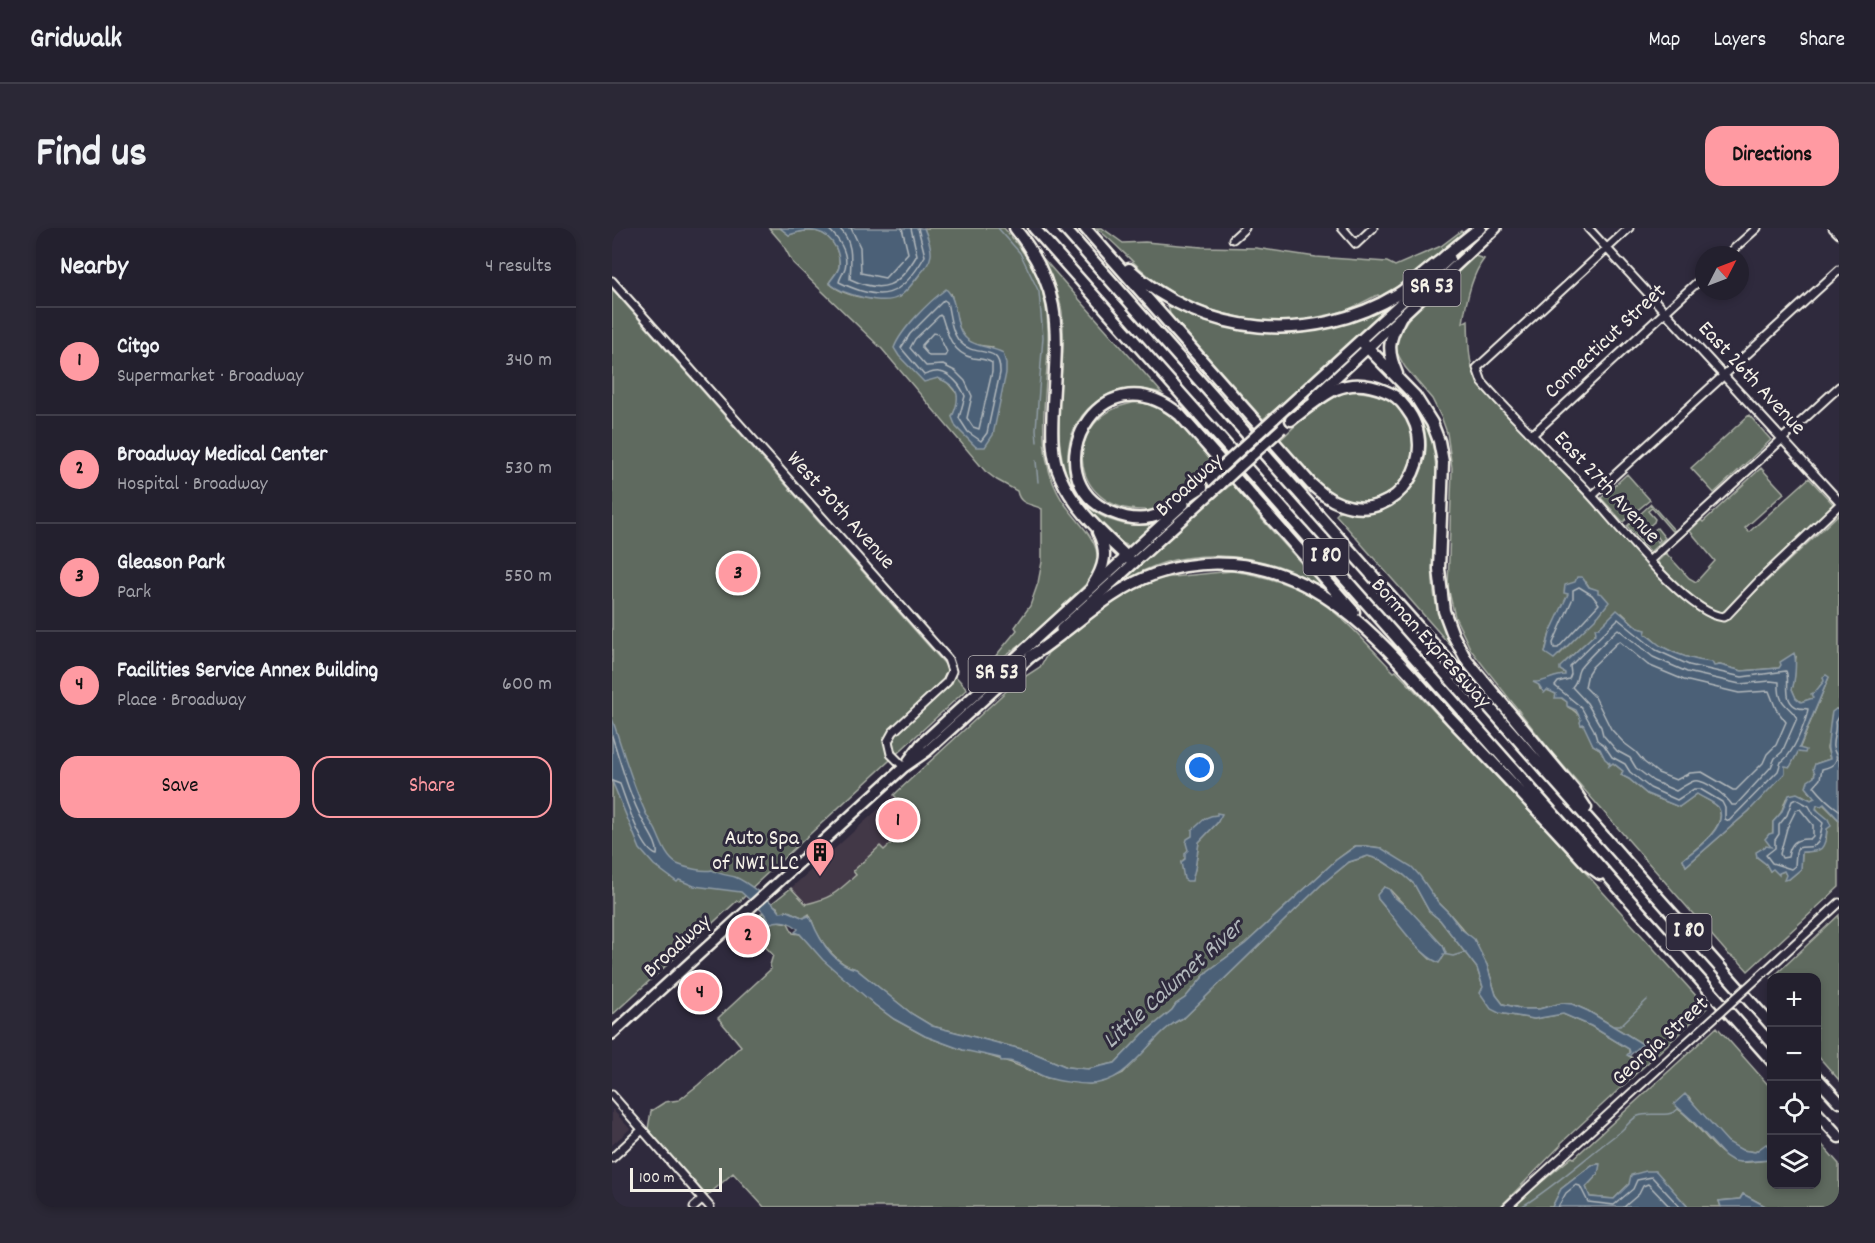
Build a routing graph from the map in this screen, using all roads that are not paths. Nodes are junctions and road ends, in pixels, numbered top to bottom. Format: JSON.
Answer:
{"nodes":[{"id":1,"x":1015,"y":228,"type":"edge"},
{"id":2,"x":1034,"y":228,"type":"edge"},
{"id":3,"x":1064,"y":228,"type":"edge"},
{"id":4,"x":1245,"y":228,"type":"edge"},
{"id":5,"x":1342,"y":228,"type":"edge"},
{"id":6,"x":1373,"y":228,"type":"edge"},
{"id":7,"x":1482,"y":228,"type":"edge"},
{"id":8,"x":1496,"y":228,"type":"edge"},
{"id":9,"x":1588,"y":228,"type":"edge"},
{"id":10,"x":1629,"y":228,"type":"edge"},
{"id":11,"x":1757,"y":228,"type":"edge"},
{"id":12,"x":1833,"y":228,"type":"edge"},
{"id":13,"x":1086,"y":230,"type":"edge"},
{"id":14,"x":1839,"y":234,"type":"edge"},
{"id":15,"x":1233,"y":239,"type":"dead end"},
{"id":16,"x":1737,"y":246,"type":"edge"},
{"id":17,"x":1606,"y":249,"type":"junction"},
{"id":18,"x":1839,"y":270,"type":"edge"},
{"id":19,"x":612,"y":281,"type":"edge"},
{"id":20,"x":1695,"y":284,"type":"edge"},
{"id":21,"x":1665,"y":312,"type":"junction"},
{"id":22,"x":1400,"y":318,"type":"junction"},
{"id":23,"x":1364,"y":345,"type":"junction"},
{"id":24,"x":1723,"y":376,"type":"junction"},
{"id":25,"x":1400,"y":380,"type":"junction"},
{"id":26,"x":1839,"y":387,"type":"edge"},
{"id":27,"x":1291,"y":420,"type":"junction"},
{"id":28,"x":1532,"y":435,"type":"junction"},
{"id":29,"x":1782,"y":440,"type":"junction"},
{"id":30,"x":1202,"y":487,"type":"junction"},
{"id":31,"x":1592,"y":496,"type":"junction"},
{"id":32,"x":1839,"y":503,"type":"edge"},
{"id":33,"x":1085,"y":514,"type":"junction"},
{"id":34,"x":1130,"y":560,"type":"junction"},
{"id":35,"x":1649,"y":561,"type":"junction"},
{"id":36,"x":1094,"y":585,"type":"junction"},
{"id":37,"x":1391,"y":653,"type":"junction"},
{"id":38,"x":1031,"y":656,"type":"junction"},
{"id":39,"x":904,"y":767,"type":"junction"},
{"id":40,"x":1606,"y":839,"type":"junction"},
{"id":41,"x":1617,"y":886,"type":"junction"},
{"id":42,"x":1839,"y":903,"type":"edge"},
{"id":43,"x":1767,"y":1020,"type":"edge"},
{"id":44,"x":612,"y":1034,"type":"edge"},
{"id":45,"x":1767,"y":1055,"type":"edge"},
{"id":46,"x":1820,"y":1081,"type":"edge"},
{"id":47,"x":612,"y":1095,"type":"edge"},
{"id":48,"x":1839,"y":1102,"type":"edge"},
{"id":49,"x":1821,"y":1117,"type":"edge"},
{"id":50,"x":642,"y":1130,"type":"junction"},
{"id":51,"x":1839,"y":1137,"type":"edge"},
{"id":52,"x":612,"y":1158,"type":"edge"},
{"id":53,"x":703,"y":1199,"type":"junction"},
{"id":54,"x":694,"y":1207,"type":"edge"},
{"id":55,"x":710,"y":1207,"type":"edge"},
{"id":56,"x":1507,"y":1207,"type":"edge"}],
"edges":[{"from":1,"to":33,"type":"highway"},
{"from":2,"to":41,"type":"highway","name":"Borman Expressway","number":"I 80"},
{"from":3,"to":40,"type":"highway","name":"Borman Expressway","number":"I 80"},
{"from":4,"to":15,"type":"street"},
{"from":5,"to":6,"type":"street"},
{"from":7,"to":13,"type":"highway"},
{"from":7,"to":23,"type":"main road","name":"Broadway","number":"SR 53"},
{"from":8,"to":22,"type":"main road","name":"Broadway","number":"SR 53"},
{"from":9,"to":17,"type":"street","name":"East 26th Avenue"},
{"from":10,"to":17,"type":"street"},
{"from":11,"to":16,"type":"street"},
{"from":12,"to":14,"type":"street"},
{"from":13,"to":27,"type":"highway"},
{"from":17,"to":21,"type":"street","name":"East 26th Avenue"},
{"from":17,"to":28,"type":"street","name":"East 27th Avenue"},
{"from":18,"to":24,"type":"street"},
{"from":19,"to":39,"type":"street","name":"West 30th Avenue"},
{"from":20,"to":21,"type":"street","name":"Connecticut Street"},
{"from":21,"to":24,"type":"street","name":"East 26th Avenue"},
{"from":21,"to":28,"type":"street","name":"Connecticut Street"},
{"from":22,"to":23,"type":"main road","name":"Broadway","number":"SR 53"},
{"from":22,"to":25,"type":"highway"},
{"from":23,"to":25,"type":"highway"},
{"from":23,"to":27,"type":"main road","name":"Broadway","number":"SR 53"},
{"from":23,"to":30,"type":"main road","name":"Broadway","number":"SR 53","bridge":true},
{"from":24,"to":29,"type":"street","name":"East 26th Avenue"},
{"from":24,"to":31,"type":"street"},
{"from":25,"to":40,"type":"highway"},
{"from":26,"to":29,"type":"street"},
{"from":27,"to":34,"type":"main road","name":"Broadway","number":"SR 53","bridge":true},
{"from":28,"to":31,"type":"street","name":"East 27th Avenue"},
{"from":29,"to":32,"type":"street","name":"East 26th Avenue"},
{"from":29,"to":35,"type":"street"},
{"from":30,"to":34,"type":"main road","name":"Broadway","number":"SR 53"},
{"from":30,"to":37,"type":"highway"},
{"from":31,"to":35,"type":"street","name":"East 27th Avenue"},
{"from":32,"to":35,"type":"street","name":"East 27th Avenue"},
{"from":33,"to":34,"type":"highway"},
{"from":33,"to":36,"type":"highway"},
{"from":34,"to":36,"type":"main road","name":"Broadway","number":"SR 53"},
{"from":34,"to":38,"type":"main road","name":"Broadway","number":"SR 53"},
{"from":36,"to":39,"type":"main road","name":"Broadway","number":"SR 53"},
{"from":37,"to":38,"type":"highway"},
{"from":37,"to":41,"type":"highway"},
{"from":38,"to":39,"type":"main road","name":"Broadway","number":"SR 53"},
{"from":39,"to":44,"type":"main road","name":"Broadway","number":"SR 53"},
{"from":40,"to":43,"type":"highway","name":"Borman Expressway","number":"I 80"},
{"from":41,"to":45,"type":"highway","name":"Borman Expressway","number":"I 80"},
{"from":42,"to":56,"type":"street","name":"Georgia Street","bridge":true},
{"from":46,"to":48,"type":"highway"},
{"from":47,"to":50,"type":"street"},
{"from":49,"to":51,"type":"highway"},
{"from":50,"to":52,"type":"street"},
{"from":50,"to":53,"type":"street"},
{"from":53,"to":54,"type":"street"},
{"from":53,"to":55,"type":"street"}]}
